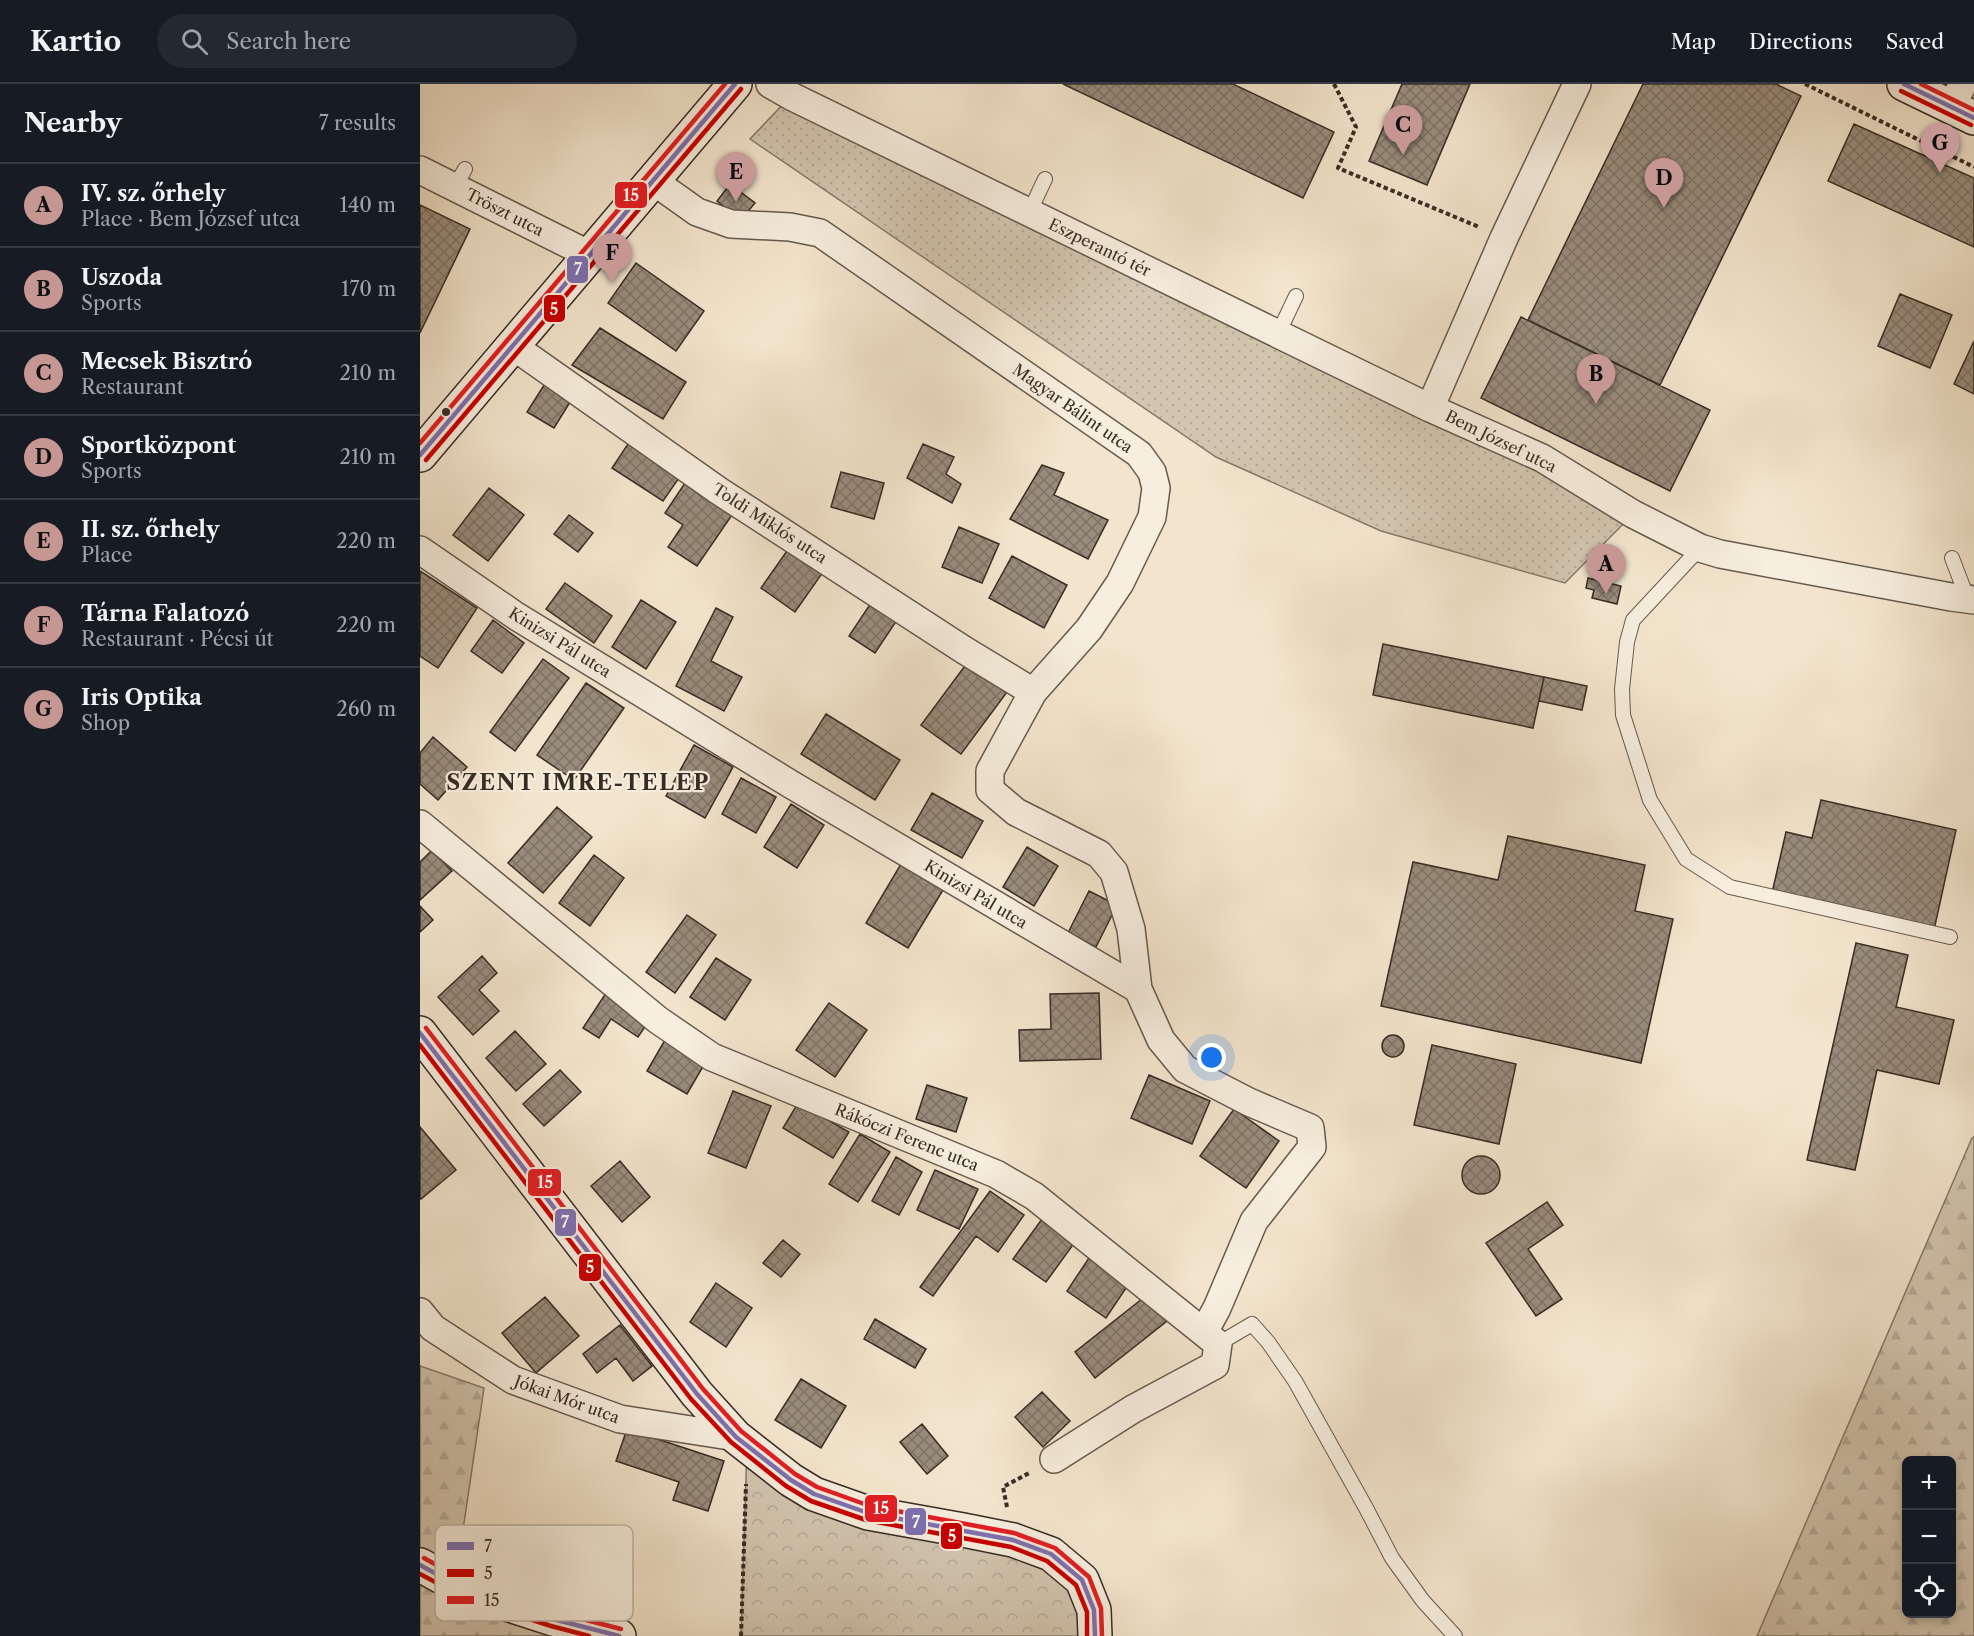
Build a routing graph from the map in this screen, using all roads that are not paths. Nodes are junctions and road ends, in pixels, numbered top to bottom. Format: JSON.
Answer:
{"nodes":[{"id":1,"x":735,"y":84,"type":"edge"},
{"id":2,"x":771,"y":84,"type":"edge"},
{"id":3,"x":1577,"y":84,"type":"edge"},
{"id":4,"x":1904,"y":84,"type":"edge"},
{"id":5,"x":1963,"y":103,"type":"edge"},
{"id":6,"x":420,"y":170,"type":"edge"},
{"id":7,"x":1045,"y":179,"type":"dead end"},
{"id":8,"x":652,"y":180,"type":"junction"},
{"id":9,"x":1029,"y":213,"type":"junction"},
{"id":10,"x":590,"y":255,"type":"junction"},
{"id":11,"x":1296,"y":296,"type":"dead end"},
{"id":12,"x":1278,"y":334,"type":"junction"},
{"id":13,"x":513,"y":346,"type":"junction"},
{"id":14,"x":1430,"y":408,"type":"junction"},
{"id":15,"x":420,"y":455,"type":"edge"},
{"id":16,"x":1700,"y":548,"type":"junction"},
{"id":17,"x":420,"y":550,"type":"edge"},
{"id":18,"x":1953,"y":558,"type":"dead end"},
{"id":19,"x":1971,"y":600,"type":"edge"},
{"id":20,"x":1033,"y":692,"type":"junction"},
{"id":21,"x":420,"y":824,"type":"edge"},
{"id":22,"x":1950,"y":937,"type":"dead end"},
{"id":23,"x":1138,"y":989,"type":"junction"},
{"id":24,"x":420,"y":1033,"type":"edge"},
{"id":25,"x":420,"y":1312,"type":"edge"},
{"id":26,"x":1211,"y":1338,"type":"junction"},
{"id":27,"x":741,"y":1442,"type":"junction"},
{"id":28,"x":1054,"y":1459,"type":"road end"},
{"id":29,"x":420,"y":1565,"type":"edge"},
{"id":30,"x":435,"y":1573,"type":"edge"},
{"id":31,"x":561,"y":1621,"type":"edge"},
{"id":32,"x":619,"y":1636,"type":"edge"},
{"id":33,"x":1095,"y":1636,"type":"edge"},
{"id":34,"x":1455,"y":1636,"type":"edge"}],
"edges":[{"from":1,"to":8,"type":"main road"},
{"from":2,"to":9,"type":"street","name":"Eszperantó tér"},
{"from":3,"to":14,"type":"street","name":"Bem József utca"},
{"from":4,"to":5,"type":"main road"},
{"from":6,"to":10,"type":"street","name":"Tröszt utca"},
{"from":7,"to":9,"type":"lane"},
{"from":8,"to":10,"type":"main road"},
{"from":8,"to":20,"type":"street","name":"Magyar Bálint utca"},
{"from":9,"to":12,"type":"street","name":"Eszperantó tér"},
{"from":10,"to":13,"type":"main road"},
{"from":11,"to":12,"type":"lane"},
{"from":12,"to":14,"type":"street","name":"Eszperantó tér"},
{"from":13,"to":15,"type":"main road"},
{"from":13,"to":20,"type":"street","name":"Toldi Miklós utca"},
{"from":14,"to":16,"type":"street","name":"Bem József utca"},
{"from":16,"to":19,"type":"street","name":"Bem József utca"},
{"from":16,"to":22,"type":"lane"},
{"from":17,"to":23,"type":"street","name":"Kinizsi Pál utca"},
{"from":18,"to":19,"type":"lane"},
{"from":20,"to":23,"type":"street","name":"Magyar Bálint utca"},
{"from":21,"to":26,"type":"street","name":"Rákóczi Ferenc utca"},
{"from":23,"to":26,"type":"street"},
{"from":24,"to":27,"type":"main road"},
{"from":25,"to":27,"type":"street","name":"Jókai Mór utca"},
{"from":26,"to":28,"type":"street"},
{"from":26,"to":34,"type":"lane"},
{"from":27,"to":33,"type":"main road"},
{"from":29,"to":30,"type":"main road"},
{"from":31,"to":32,"type":"main road"}]}
